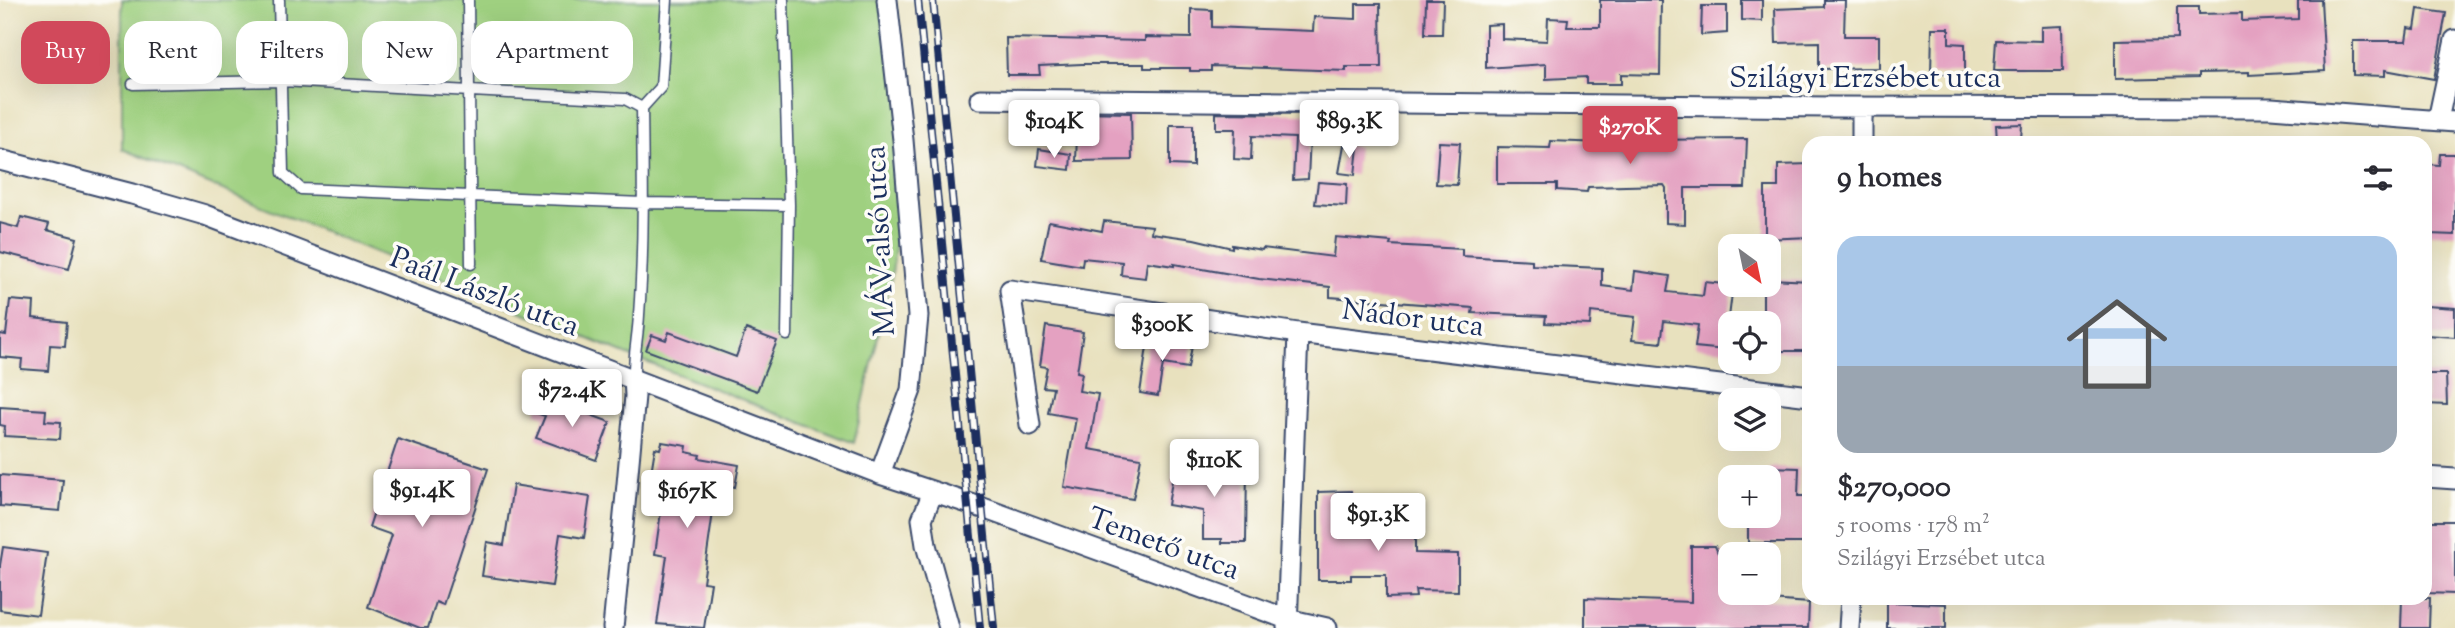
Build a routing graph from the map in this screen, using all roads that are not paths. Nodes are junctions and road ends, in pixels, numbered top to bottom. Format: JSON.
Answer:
{"nodes":[{"id":1,"x":279,"y":0,"type":"edge"},
{"id":2,"x":468,"y":0,"type":"edge"},
{"id":3,"x":667,"y":0,"type":"edge"},
{"id":4,"x":783,"y":0,"type":"edge"},
{"id":5,"x":887,"y":0,"type":"edge"},
{"id":6,"x":280,"y":21,"type":"edge"},
{"id":7,"x":2455,"y":40,"type":"edge"},
{"id":8,"x":281,"y":84,"type":"edge"},
{"id":9,"x":344,"y":84,"type":"edge"},
{"id":10,"x":471,"y":90,"type":"junction"},
{"id":11,"x":980,"y":99,"type":"dead end"},
{"id":12,"x":1862,"y":107,"type":"junction"},
{"id":13,"x":642,"y":108,"type":"junction"},
{"id":14,"x":2446,"y":121,"type":"edge"},
{"id":15,"x":1862,"y":136,"type":"edge"},
{"id":16,"x":0,"y":160,"type":"edge"},
{"id":17,"x":472,"y":197,"type":"junction"},
{"id":18,"x":643,"y":203,"type":"junction"},
{"id":19,"x":789,"y":205,"type":"junction"},
{"id":20,"x":471,"y":264,"type":"dead end"},
{"id":21,"x":1298,"y":333,"type":"junction"},
{"id":22,"x":787,"y":335,"type":"dead end"},
{"id":23,"x":634,"y":379,"type":"junction"},
{"id":24,"x":1802,"y":395,"type":"edge"},
{"id":25,"x":1030,"y":425,"type":"dead end"},
{"id":26,"x":880,"y":474,"type":"junction"},
{"id":27,"x":2432,"y":477,"type":"edge"},
{"id":28,"x":2455,"y":479,"type":"edge"},
{"id":29,"x":933,"y":492,"type":"junction"},
{"id":30,"x":983,"y":508,"type":"joint"},
{"id":31,"x":1851,"y":605,"type":"edge"},
{"id":32,"x":1287,"y":624,"type":"edge"},
{"id":33,"x":612,"y":628,"type":"edge"},
{"id":34,"x":949,"y":628,"type":"edge"},
{"id":35,"x":1326,"y":628,"type":"edge"},
{"id":36,"x":1849,"y":628,"type":"edge"}],
"edges":[{"from":1,"to":6,"type":"lane"},
{"from":2,"to":10,"type":"lane"},
{"from":3,"to":13,"type":"lane"},
{"from":4,"to":19,"type":"lane"},
{"from":5,"to":26,"type":"street","name":"MÁV-alsó utca"},
{"from":7,"to":14,"type":"street"},
{"from":8,"to":17,"type":"lane"},
{"from":9,"to":10,"type":"lane"},
{"from":10,"to":13,"type":"lane"},
{"from":10,"to":17,"type":"lane"},
{"from":11,"to":12,"type":"street","name":"Szilágyi Erzsébet utca"},
{"from":12,"to":14,"type":"street","name":"Szilágyi Erzsébet utca"},
{"from":12,"to":15,"type":"street"},
{"from":13,"to":18,"type":"lane"},
{"from":16,"to":23,"type":"street","name":"Paál László utca"},
{"from":17,"to":18,"type":"lane"},
{"from":17,"to":20,"type":"lane"},
{"from":18,"to":19,"type":"lane"},
{"from":18,"to":23,"type":"lane"},
{"from":19,"to":22,"type":"lane"},
{"from":21,"to":24,"type":"street","name":"Nádor utca"},
{"from":21,"to":25,"type":"street","name":"Nádor utca"},
{"from":21,"to":32,"type":"street"},
{"from":23,"to":26,"type":"street","name":"Paál László utca"},
{"from":23,"to":33,"type":"street"},
{"from":26,"to":29,"type":"street","name":"Paál László utca"},
{"from":27,"to":28,"type":"street"},
{"from":29,"to":30,"type":"street","name":"Paál László utca"},
{"from":29,"to":34,"type":"street"},
{"from":30,"to":32,"type":"street","name":"Temető utca"},
{"from":31,"to":36,"type":"street"},
{"from":32,"to":35,"type":"street","name":"Temető utca"}]}
